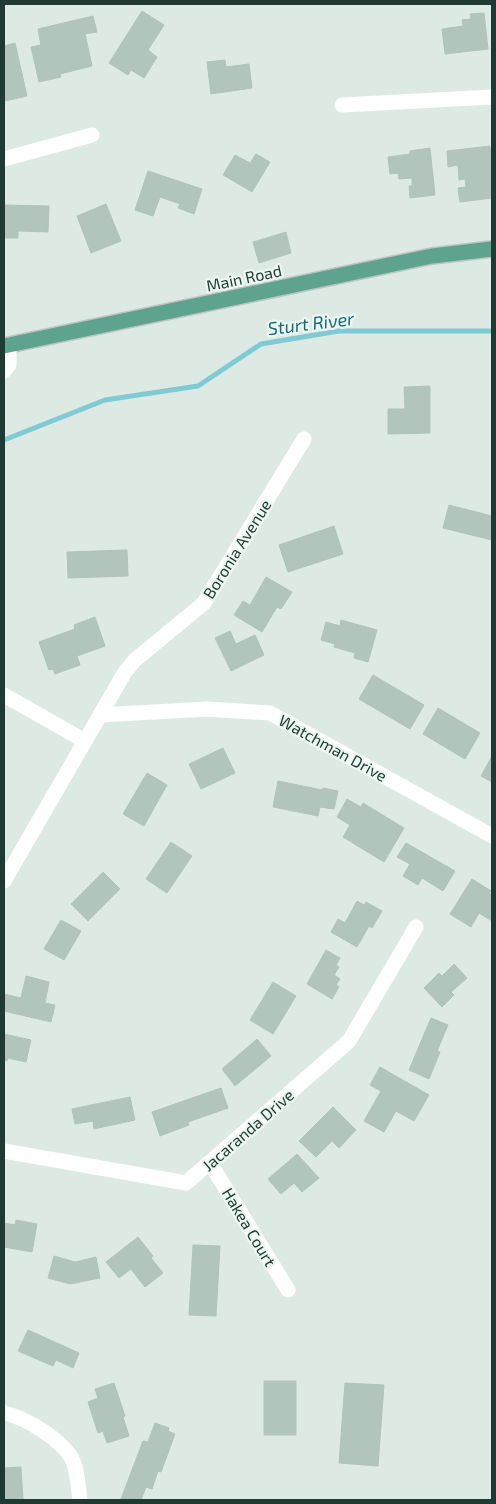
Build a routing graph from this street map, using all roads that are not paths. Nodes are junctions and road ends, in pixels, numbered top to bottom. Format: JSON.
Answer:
{"nodes":[{"id":1,"x":492,"y":97,"type":"edge"},
{"id":2,"x":342,"y":104,"type":"dead end"},
{"id":3,"x":92,"y":135,"type":"dead end"},
{"id":4,"x":4,"y":159,"type":"edge"},
{"id":5,"x":492,"y":249,"type":"edge"},
{"id":6,"x":6,"y":346,"type":"edge"},
{"id":7,"x":4,"y":371,"type":"edge"},
{"id":8,"x":304,"y":439,"type":"dead end"},
{"id":9,"x":4,"y":695,"type":"edge"},
{"id":10,"x":100,"y":715,"type":"junction"},
{"id":11,"x":85,"y":741,"type":"junction"},
{"id":12,"x":492,"y":836,"type":"edge"},
{"id":13,"x":4,"y":881,"type":"edge"},
{"id":14,"x":416,"y":927,"type":"dead end"},
{"id":15,"x":4,"y":1151,"type":"edge"},
{"id":16,"x":210,"y":1163,"type":"junction"},
{"id":17,"x":288,"y":1290,"type":"dead end"},
{"id":18,"x":4,"y":1413,"type":"edge"},
{"id":19,"x":80,"y":1500,"type":"edge"}],
"edges":[{"from":1,"to":2,"type":"street"},
{"from":3,"to":4,"type":"street"},
{"from":5,"to":6,"type":"main road","name":"Main Road"},
{"from":6,"to":7,"type":"street"},
{"from":8,"to":10,"type":"street","name":"Boronia Avenue"},
{"from":9,"to":11,"type":"street"},
{"from":10,"to":11,"type":"street","name":"Boronia Avenue"},
{"from":10,"to":12,"type":"street","name":"Watchman Drive"},
{"from":11,"to":13,"type":"street","name":"Boronia Avenue"},
{"from":14,"to":16,"type":"street","name":"Jacaranda Drive"},
{"from":15,"to":16,"type":"street","name":"Jacaranda Drive"},
{"from":16,"to":17,"type":"street","name":"Hakea Court"},
{"from":18,"to":19,"type":"street"}]}
